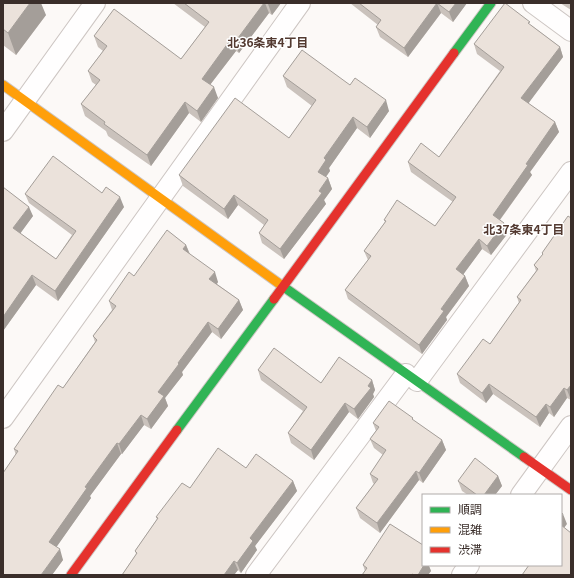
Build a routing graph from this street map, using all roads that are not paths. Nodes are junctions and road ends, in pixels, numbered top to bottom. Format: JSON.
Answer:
{"nodes":[{"id":1,"x":95,"y":3,"type":"edge"},
{"id":2,"x":300,"y":3,"type":"edge"},
{"id":3,"x":491,"y":3,"type":"edge"},
{"id":4,"x":533,"y":3,"type":"edge"},
{"id":5,"x":571,"y":31,"type":"edge"},
{"id":6,"x":3,"y":85,"type":"edge"},
{"id":7,"x":24,"y":100,"type":"junction"},
{"id":8,"x":3,"y":130,"type":"edge"},
{"id":9,"x":571,"y":172,"type":"edge"},
{"id":10,"x":161,"y":198,"type":"junction"},
{"id":11,"x":284,"y":286,"type":"junction"},
{"id":12,"x":412,"y":377,"type":"junction"},
{"id":13,"x":3,"y":418,"type":"edge"},
{"id":14,"x":571,"y":426,"type":"edge"},
{"id":15,"x":541,"y":468,"type":"junction"},
{"id":16,"x":571,"y":490,"type":"edge"},
{"id":17,"x":522,"y":494,"type":"edge"},
{"id":18,"x":468,"y":566,"type":"edge"},
{"id":19,"x":71,"y":575,"type":"edge"},
{"id":20,"x":256,"y":575,"type":"edge"},
{"id":21,"x":462,"y":575,"type":"edge"}],
"edges":[{"from":1,"to":7,"type":"street"},
{"from":2,"to":10,"type":"street"},
{"from":3,"to":11,"type":"street"},
{"from":4,"to":5,"type":"street"},
{"from":6,"to":7,"type":"street"},
{"from":7,"to":8,"type":"street"},
{"from":7,"to":10,"type":"street"},
{"from":9,"to":12,"type":"street"},
{"from":10,"to":11,"type":"street"},
{"from":10,"to":13,"type":"street"},
{"from":11,"to":12,"type":"street"},
{"from":11,"to":19,"type":"street"},
{"from":12,"to":15,"type":"street"},
{"from":12,"to":20,"type":"street"},
{"from":14,"to":15,"type":"street"},
{"from":15,"to":16,"type":"street"},
{"from":15,"to":17,"type":"street"},
{"from":18,"to":21,"type":"street"}]}
